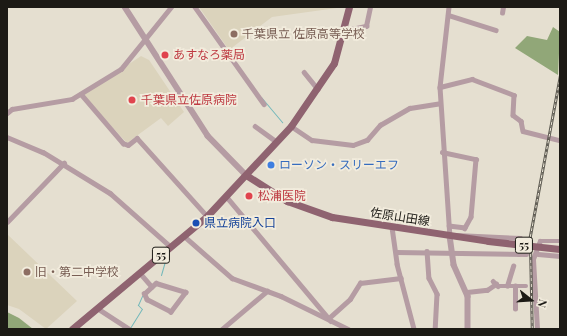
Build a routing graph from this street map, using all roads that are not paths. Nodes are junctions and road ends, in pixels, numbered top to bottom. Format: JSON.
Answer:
{"nodes":[{"id":1,"x":125,"y":7,"type":"edge"},
{"id":2,"x":172,"y":7,"type":"edge"},
{"id":3,"x":195,"y":7,"type":"edge"},
{"id":4,"x":349,"y":7,"type":"edge"},
{"id":5,"x":370,"y":7,"type":"edge"},
{"id":6,"x":449,"y":7,"type":"edge"},
{"id":7,"x":503,"y":7,"type":"edge"},
{"id":8,"x":502,"y":13,"type":"dead end"},
{"id":9,"x":448,"y":15,"type":"junction"},
{"id":10,"x":496,"y":30,"type":"dead end"},
{"id":11,"x":342,"y":31,"type":"junction"},
{"id":12,"x":145,"y":40,"type":"junction"},
{"id":13,"x":304,"y":72,"type":"dead end"},
{"id":14,"x":440,"y":87,"type":"junction"},
{"id":15,"x":318,"y":89,"type":"junction"},
{"id":16,"x":81,"y":94,"type":"junction"},
{"id":17,"x":440,"y":103,"type":"junction"},
{"id":18,"x":264,"y":104,"type":"dead end"},
{"id":19,"x":7,"y":113,"type":"edge"},
{"id":20,"x":255,"y":126,"type":"dead end"},
{"id":21,"x":291,"y":126,"type":"junction"},
{"id":22,"x":7,"y":137,"type":"edge"},
{"id":23,"x":560,"y":140,"type":"edge"},
{"id":24,"x":277,"y":142,"type":"junction"},
{"id":25,"x":442,"y":152,"type":"junction"},
{"id":26,"x":64,"y":163,"type":"junction"},
{"id":27,"x":246,"y":175,"type":"junction"},
{"id":28,"x":226,"y":196,"type":"junction"},
{"id":29,"x":207,"y":216,"type":"junction"},
{"id":30,"x":7,"y":222,"type":"edge"},
{"id":31,"x":449,"y":226,"type":"junction"},
{"id":32,"x":392,"y":227,"type":"junction"},
{"id":33,"x":184,"y":236,"type":"junction"},
{"id":34,"x":452,"y":236,"type":"junction"},
{"id":35,"x":560,"y":241,"type":"edge"},
{"id":36,"x":171,"y":247,"type":"junction"},
{"id":37,"x":560,"y":249,"type":"edge"},
{"id":38,"x":452,"y":250,"type":"junction"},
{"id":39,"x":427,"y":251,"type":"junction"},
{"id":40,"x":396,"y":252,"type":"junction"},
{"id":41,"x":519,"y":254,"type":"junction"},
{"id":42,"x":526,"y":254,"type":"dead end"},
{"id":43,"x":538,"y":254,"type":"junction"},
{"id":44,"x":560,"y":256,"type":"edge"},
{"id":45,"x":513,"y":266,"type":"dead end"},
{"id":46,"x":140,"y":273,"type":"junction"},
{"id":47,"x":401,"y":278,"type":"junction"},
{"id":48,"x":506,"y":286,"type":"junction"},
{"id":49,"x":515,"y":286,"type":"junction"},
{"id":50,"x":526,"y":286,"type":"dead end"},
{"id":51,"x":152,"y":287,"type":"junction"},
{"id":52,"x":268,"y":291,"type":"junction"},
{"id":53,"x":467,"y":292,"type":"junction"},
{"id":54,"x":97,"y":308,"type":"junction"},
{"id":55,"x":515,"y":309,"type":"dead end"},
{"id":56,"x":328,"y":318,"type":"junction"},
{"id":57,"x":332,"y":322,"type":"junction"},
{"id":58,"x":72,"y":329,"type":"edge"},
{"id":59,"x":129,"y":329,"type":"edge"},
{"id":60,"x":222,"y":329,"type":"edge"},
{"id":61,"x":348,"y":329,"type":"edge"},
{"id":62,"x":414,"y":329,"type":"edge"},
{"id":63,"x":436,"y":329,"type":"edge"},
{"id":64,"x":468,"y":329,"type":"edge"},
{"id":65,"x":537,"y":329,"type":"edge"}],
"edges":[{"from":1,"to":12,"type":"street"},
{"from":2,"to":12,"type":"street"},
{"from":3,"to":18,"type":"street"},
{"from":4,"to":11,"type":"main road","number":"55"},
{"from":5,"to":11,"type":"street"},
{"from":6,"to":9,"type":"street"},
{"from":7,"to":8,"type":"street"},
{"from":9,"to":10,"type":"street"},
{"from":9,"to":14,"type":"street"},
{"from":11,"to":15,"type":"main road","number":"55"},
{"from":12,"to":16,"type":"street"},
{"from":12,"to":27,"type":"street"},
{"from":13,"to":15,"type":"street"},
{"from":14,"to":17,"type":"street"},
{"from":14,"to":23,"type":"street"},
{"from":15,"to":21,"type":"main road","number":"55"},
{"from":16,"to":19,"type":"street"},
{"from":16,"to":29,"type":"street"},
{"from":17,"to":21,"type":"street"},
{"from":17,"to":25,"type":"street"},
{"from":20,"to":24,"type":"street"},
{"from":21,"to":24,"type":"main road","number":"55"},
{"from":22,"to":26,"type":"street"},
{"from":24,"to":27,"type":"main road","number":"55"},
{"from":25,"to":31,"type":"street"},
{"from":25,"to":31,"type":"street"},
{"from":26,"to":30,"type":"street"},
{"from":26,"to":36,"type":"street"},
{"from":27,"to":28,"type":"main road","number":"55"},
{"from":27,"to":32,"type":"main road","name":"佐原山田線","number":"55"},
{"from":28,"to":29,"type":"main road","number":"55"},
{"from":28,"to":56,"type":"street"},
{"from":29,"to":33,"type":"main road","number":"55"},
{"from":31,"to":34,"type":"street"},
{"from":32,"to":34,"type":"main road","name":"佐原山田線","number":"55"},
{"from":32,"to":40,"type":"street"},
{"from":33,"to":36,"type":"main road","number":"55"},
{"from":33,"to":52,"type":"street"},
{"from":34,"to":37,"type":"main road","name":"佐原山田線","number":"55","bridge":true},
{"from":34,"to":38,"type":"street"},
{"from":34,"to":41,"type":"street"},
{"from":35,"to":43,"type":"street"},
{"from":36,"to":46,"type":"main road","number":"55"},
{"from":38,"to":39,"type":"street"},
{"from":38,"to":41,"type":"street"},
{"from":38,"to":53,"type":"street"},
{"from":39,"to":40,"type":"street"},
{"from":39,"to":63,"type":"street"},
{"from":40,"to":47,"type":"street"},
{"from":41,"to":42,"type":"street"},
{"from":43,"to":44,"type":"street"},
{"from":43,"to":65,"type":"street"},
{"from":45,"to":48,"type":"street"},
{"from":46,"to":51,"type":"street"},
{"from":46,"to":54,"type":"main road","number":"55"},
{"from":47,"to":56,"type":"street"},
{"from":47,"to":62,"type":"street"},
{"from":48,"to":49,"type":"street"},
{"from":48,"to":53,"type":"street"},
{"from":49,"to":50,"type":"street"},
{"from":49,"to":55,"type":"street"},
{"from":51,"to":51,"type":"street"},
{"from":52,"to":57,"type":"street"},
{"from":52,"to":60,"type":"street"},
{"from":53,"to":64,"type":"street"},
{"from":54,"to":58,"type":"main road","number":"55"},
{"from":54,"to":59,"type":"street"},
{"from":56,"to":57,"type":"street"},
{"from":57,"to":61,"type":"street"}]}
